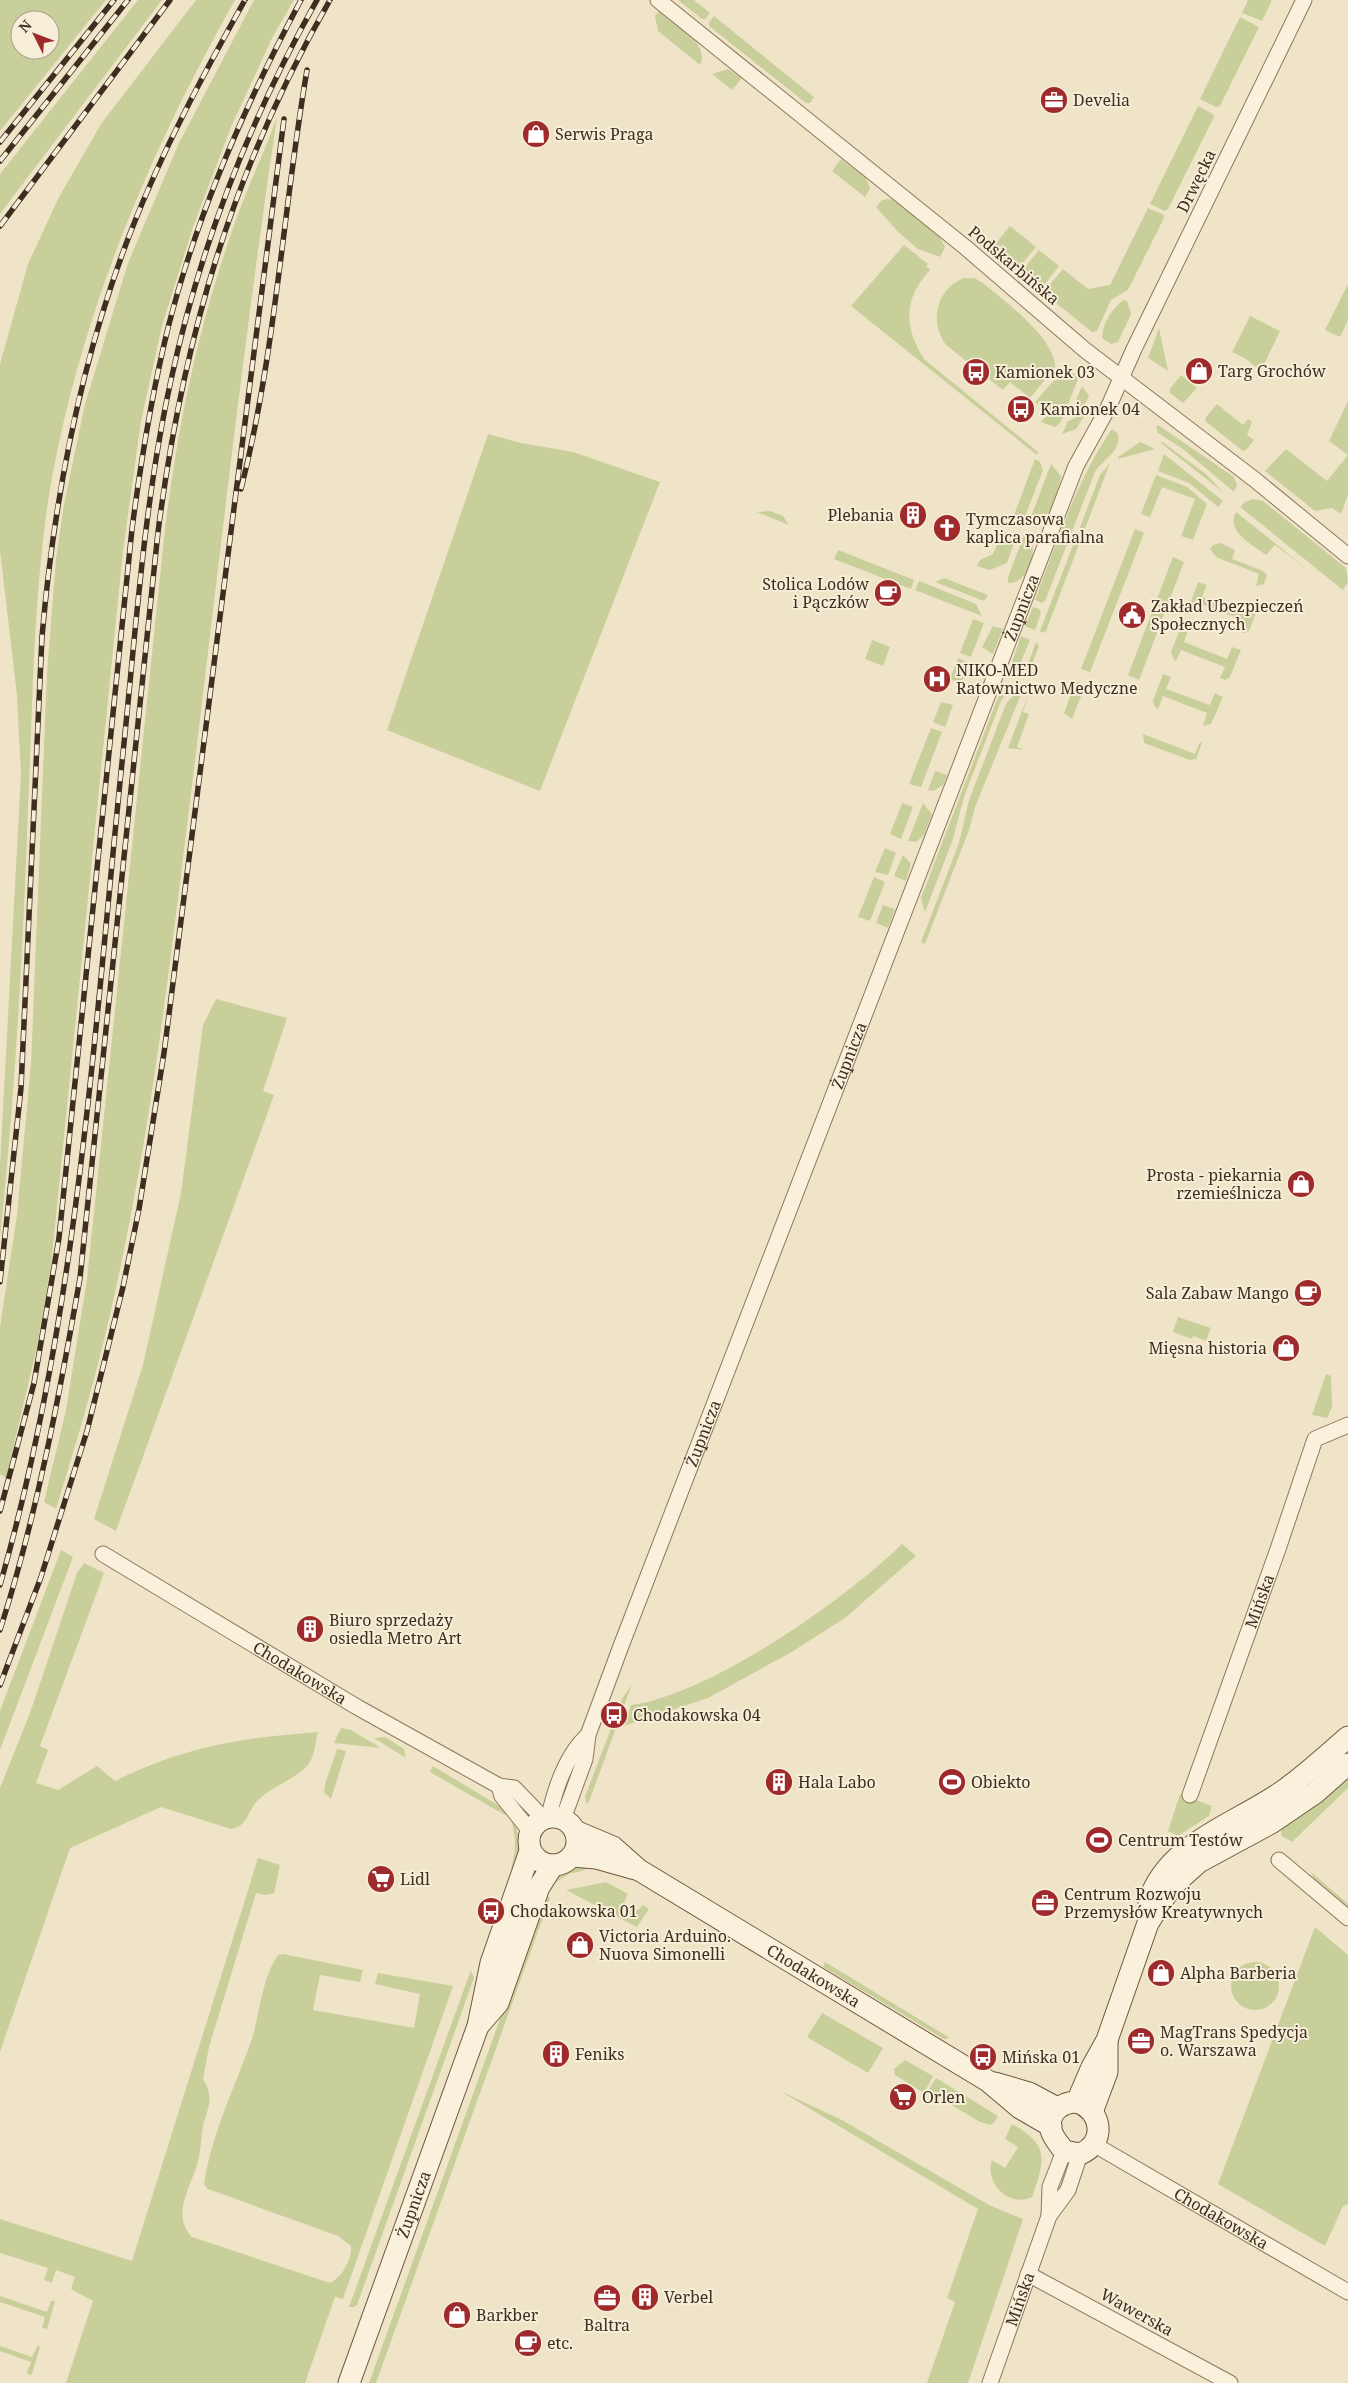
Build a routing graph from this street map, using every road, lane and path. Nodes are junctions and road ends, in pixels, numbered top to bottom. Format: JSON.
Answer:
{"nodes":[{"id":1,"x":658,"y":0,"type":"edge"},
{"id":2,"x":1304,"y":0,"type":"edge"},
{"id":3,"x":1122,"y":379,"type":"junction"},
{"id":4,"x":1348,"y":556,"type":"edge"},
{"id":5,"x":1348,"y":1425,"type":"edge"},
{"id":6,"x":103,"y":1554,"type":"dead end"},
{"id":7,"x":1348,"y":1737,"type":"edge"},
{"id":8,"x":1348,"y":1764,"type":"edge"},
{"id":9,"x":1190,"y":1795,"type":"dead end"},
{"id":10,"x":548,"y":1828,"type":"junction"},
{"id":11,"x":1280,"y":1860,"type":"dead end"},
{"id":12,"x":562,"y":1861,"type":"junction"},
{"id":13,"x":639,"y":1870,"type":"junction"},
{"id":14,"x":1348,"y":1918,"type":"edge"},
{"id":15,"x":1148,"y":1923,"type":"junction"},
{"id":16,"x":478,"y":2026,"type":"junction"},
{"id":17,"x":1069,"y":2112,"type":"junction"},
{"id":18,"x":1080,"y":2150,"type":"junction"},
{"id":19,"x":1028,"y":2274,"type":"junction"},
{"id":20,"x":1348,"y":2292,"type":"edge"},
{"id":21,"x":349,"y":2383,"type":"edge"},
{"id":22,"x":990,"y":2383,"type":"edge"},
{"id":23,"x":1230,"y":2383,"type":"edge"}],
"edges":[{"from":1,"to":3,"type":"street","name":"Podskarbińska"},
{"from":2,"to":3,"type":"street","name":"Drwęcka"},
{"from":3,"to":4,"type":"street","name":"Podskarbińska"},
{"from":3,"to":10,"type":"street","name":"Żupnicza"},
{"from":5,"to":9,"type":"street","name":"Mińska"},
{"from":6,"to":10,"type":"street","name":"Chodakowska"},
{"from":7,"to":15,"type":"street"},
{"from":8,"to":15,"type":"street"},
{"from":10,"to":12,"type":"street"},
{"from":10,"to":12,"type":"street"},
{"from":10,"to":13,"type":"street","name":"Chodakowska"},
{"from":10,"to":16,"type":"street","name":"Żupnicza"},
{"from":11,"to":14,"type":"street"},
{"from":12,"to":13,"type":"street","name":"Chodakowska"},
{"from":12,"to":16,"type":"street","name":"Żupnicza"},
{"from":13,"to":17,"type":"street","name":"Chodakowska"},
{"from":15,"to":17,"type":"street"},
{"from":16,"to":21,"type":"street","name":"Żupnicza"},
{"from":17,"to":18,"type":"street"},
{"from":17,"to":18,"type":"street"},
{"from":18,"to":19,"type":"street","name":"Mińska"},
{"from":18,"to":20,"type":"street","name":"Chodakowska"},
{"from":19,"to":22,"type":"street","name":"Mińska"},
{"from":19,"to":23,"type":"street","name":"Wawerska"}]}
